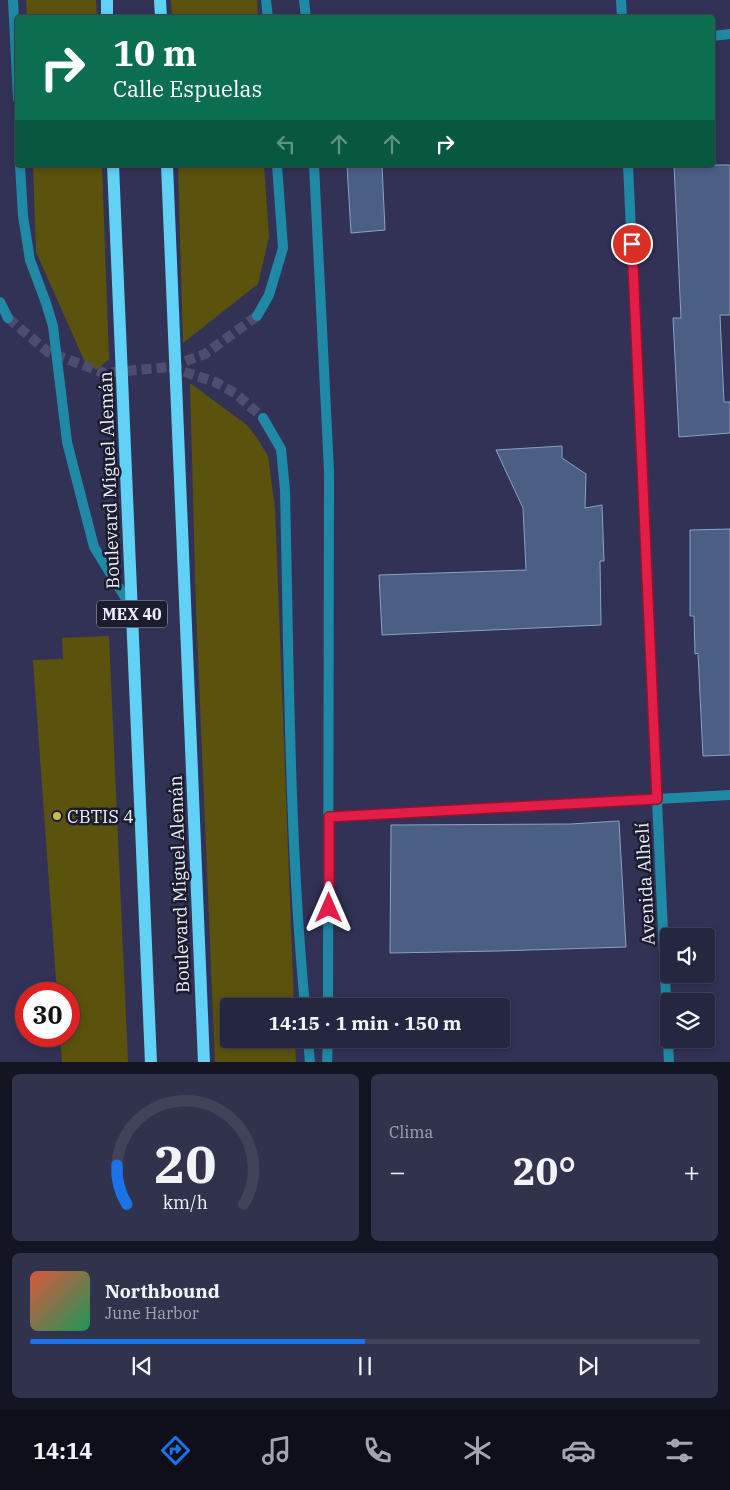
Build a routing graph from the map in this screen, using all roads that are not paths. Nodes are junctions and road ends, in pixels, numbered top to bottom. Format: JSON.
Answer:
{"nodes":[{"id":1,"x":13,"y":0,"type":"edge"},
{"id":2,"x":107,"y":0,"type":"edge"},
{"id":3,"x":160,"y":0,"type":"edge"},
{"id":4,"x":266,"y":0,"type":"edge"},
{"id":5,"x":304,"y":0,"type":"edge"},
{"id":6,"x":621,"y":0,"type":"edge"},
{"id":7,"x":107,"y":15,"type":"edge"},
{"id":8,"x":161,"y":15,"type":"edge"},
{"id":9,"x":268,"y":15,"type":"edge"},
{"id":10,"x":306,"y":15,"type":"edge"},
{"id":11,"x":622,"y":15,"type":"edge"},
{"id":12,"x":730,"y":34,"type":"edge"},
{"id":13,"x":715,"y":36,"type":"edge"},
{"id":14,"x":15,"y":40,"type":"edge"},
{"id":15,"x":20,"y":167,"type":"edge"},
{"id":16,"x":114,"y":167,"type":"edge"},
{"id":17,"x":167,"y":167,"type":"edge"},
{"id":18,"x":278,"y":167,"type":"edge"},
{"id":19,"x":314,"y":167,"type":"edge"},
{"id":20,"x":628,"y":167,"type":"edge"},
{"id":21,"x":0,"y":302,"type":"edge"},
{"id":22,"x":257,"y":316,"type":"tunnel mouth"},
{"id":23,"x":8,"y":318,"type":"tunnel mouth"},
{"id":24,"x":263,"y":418,"type":"tunnel mouth"},
{"id":25,"x":132,"y":608,"type":"junction"},
{"id":26,"x":730,"y":795,"type":"edge"},
{"id":27,"x":657,"y":799,"type":"junction"},
{"id":28,"x":329,"y":817,"type":"junction"},
{"id":29,"x":304,"y":998,"type":"edge"},
{"id":30,"x":328,"y":998,"type":"edge"},
{"id":31,"x":309,"y":1048,"type":"edge"},
{"id":32,"x":328,"y":1048,"type":"edge"},
{"id":33,"x":151,"y":1062,"type":"edge"},
{"id":34,"x":204,"y":1062,"type":"edge"},
{"id":35,"x":310,"y":1062,"type":"edge"},
{"id":36,"x":327,"y":1062,"type":"edge"},
{"id":37,"x":669,"y":1062,"type":"edge"}],
"edges":[{"from":1,"to":14,"type":"street"},
{"from":2,"to":7,"type":"main road"},
{"from":3,"to":8,"type":"main road"},
{"from":4,"to":9,"type":"street"},
{"from":5,"to":10,"type":"street"},
{"from":6,"to":11,"type":"street"},
{"from":12,"to":13,"type":"street"},
{"from":15,"to":25,"type":"street"},
{"from":16,"to":25,"type":"main road","name":"Boulevard Miguel Alemán","number":"MEX 40"},
{"from":17,"to":34,"type":"main road","name":"Boulevard Miguel Alemán","number":"MEX 40"},
{"from":18,"to":22,"type":"street"},
{"from":19,"to":28,"type":"street"},
{"from":20,"to":27,"type":"street","name":"Avenida Alhelí"},
{"from":21,"to":23,"type":"street"},
{"from":24,"to":29,"type":"street"},
{"from":25,"to":33,"type":"main road","name":"Boulevard Miguel Alemán","number":"MEX 40"},
{"from":26,"to":27,"type":"street"},
{"from":27,"to":28,"type":"street"},
{"from":27,"to":37,"type":"street","name":"Avenida Alhelí"},
{"from":28,"to":30,"type":"street"},
{"from":31,"to":35,"type":"street"},
{"from":32,"to":36,"type":"street"}]}
